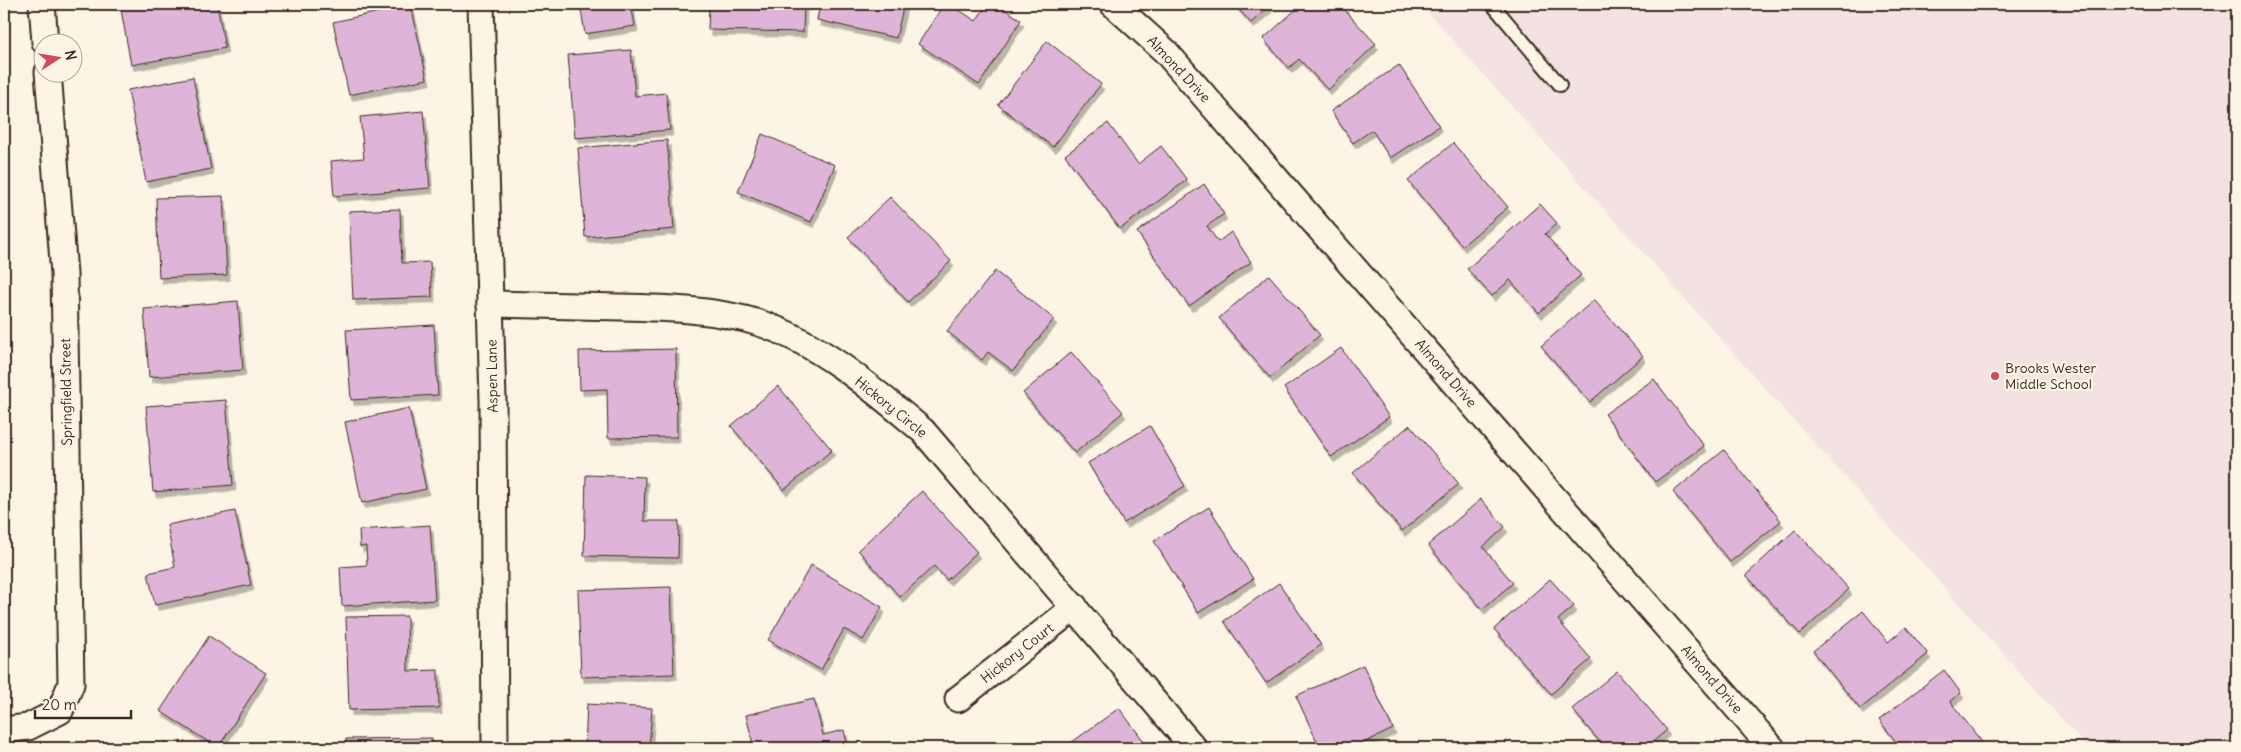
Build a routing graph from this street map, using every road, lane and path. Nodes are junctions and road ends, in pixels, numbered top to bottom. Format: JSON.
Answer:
{"nodes":[{"id":1,"x":42,"y":4,"type":"edge"},
{"id":2,"x":481,"y":4,"type":"edge"},
{"id":3,"x":1114,"y":4,"type":"edge"},
{"id":4,"x":1492,"y":4,"type":"edge"},
{"id":5,"x":44,"y":32,"type":"edge"},
{"id":6,"x":49,"y":82,"type":"edge"},
{"id":7,"x":1560,"y":85,"type":"dead end"},
{"id":8,"x":490,"y":304,"type":"junction"},
{"id":9,"x":1075,"y":607,"type":"junction"},
{"id":10,"x":958,"y":699,"type":"dead end"},
{"id":11,"x":4,"y":730,"type":"edge"},
{"id":12,"x":495,"y":748,"type":"edge"},
{"id":13,"x":1194,"y":748,"type":"edge"},
{"id":14,"x":1772,"y":748,"type":"edge"}],
"edges":[{"from":1,"to":5,"type":"street"},
{"from":2,"to":8,"type":"street","name":"Aspen Lane"},
{"from":3,"to":14,"type":"street","name":"Almond Drive"},
{"from":4,"to":7,"type":"lane"},
{"from":6,"to":11,"type":"street","name":"Springfield Street"},
{"from":8,"to":9,"type":"street","name":"Hickory Circle"},
{"from":8,"to":12,"type":"street","name":"Aspen Lane"},
{"from":9,"to":10,"type":"street","name":"Hickory Court"},
{"from":9,"to":13,"type":"street","name":"Hickory Circle"}]}
